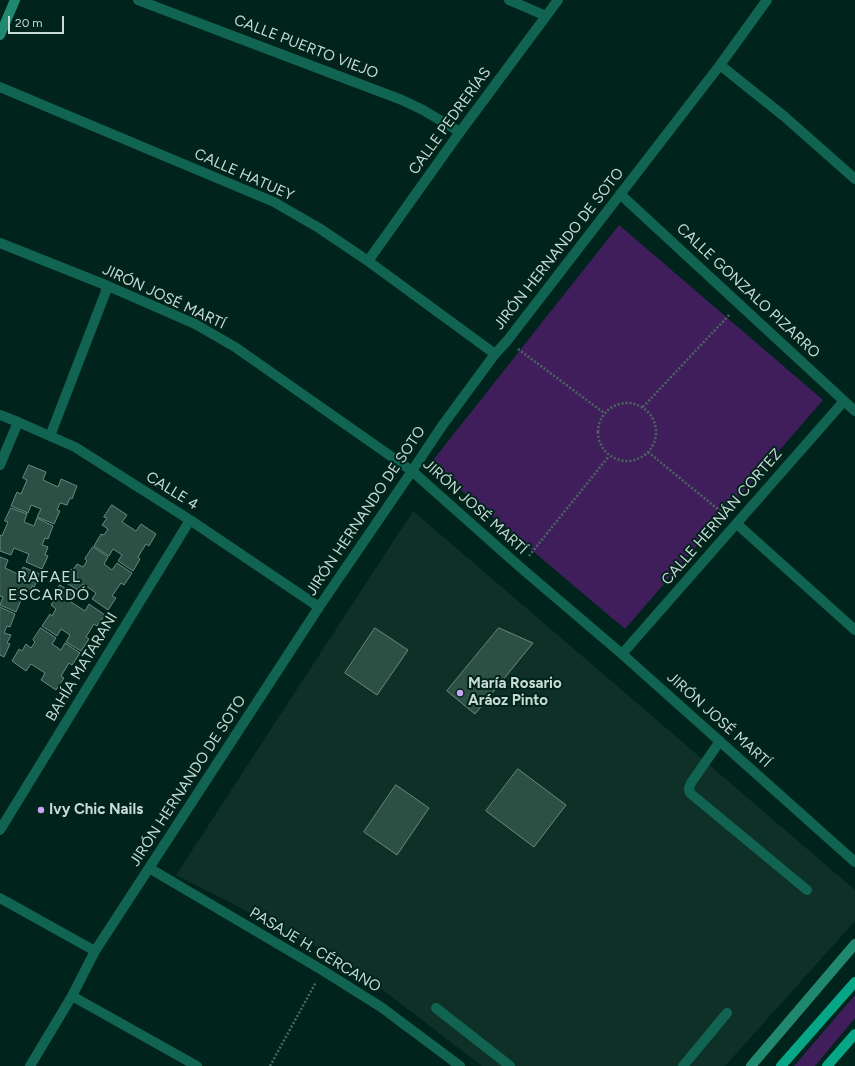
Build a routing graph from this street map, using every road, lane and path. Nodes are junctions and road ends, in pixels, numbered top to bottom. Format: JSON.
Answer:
{"nodes":[{"id":1,"x":14,"y":0,"type":"edge"},
{"id":2,"x":138,"y":0,"type":"edge"},
{"id":3,"x":509,"y":0,"type":"edge"},
{"id":4,"x":558,"y":0,"type":"edge"},
{"id":5,"x":767,"y":0,"type":"edge"},
{"id":6,"x":546,"y":16,"type":"junction"},
{"id":7,"x":0,"y":35,"type":"edge"},
{"id":8,"x":720,"y":64,"type":"junction"},
{"id":9,"x":0,"y":87,"type":"edge"},
{"id":10,"x":460,"y":132,"type":"junction"},
{"id":11,"x":855,"y":178,"type":"edge"},
{"id":12,"x":620,"y":194,"type":"junction"},
{"id":13,"x":0,"y":242,"type":"edge"},
{"id":14,"x":368,"y":261,"type":"junction"},
{"id":15,"x":108,"y":286,"type":"junction"},
{"id":16,"x":740,"y":304,"type":"junction"},
{"id":17,"x":507,"y":341,"type":"junction"},
{"id":18,"x":495,"y":354,"type":"junction"},
{"id":19,"x":844,"y":401,"type":"junction"},
{"id":20,"x":643,"y":407,"type":"junction"},
{"id":21,"x":855,"y":411,"type":"edge"},
{"id":22,"x":604,"y":414,"type":"junction"},
{"id":23,"x":0,"y":415,"type":"edge"},
{"id":24,"x":18,"y":422,"type":"junction"},
{"id":25,"x":50,"y":436,"type":"junction"},
{"id":26,"x":648,"y":452,"type":"junction"},
{"id":27,"x":609,"y":456,"type":"junction"},
{"id":28,"x":0,"y":465,"type":"edge"},
{"id":29,"x":412,"y":471,"type":"junction"},
{"id":30,"x":190,"y":520,"type":"junction"},
{"id":31,"x":737,"y":524,"type":"junction"},
{"id":32,"x":520,"y":567,"type":"junction"},
{"id":33,"x":319,"y":608,"type":"junction"},
{"id":34,"x":855,"y":630,"type":"edge"},
{"id":35,"x":622,"y":654,"type":"junction"},
{"id":36,"x":720,"y":741,"type":"junction"},
{"id":37,"x":0,"y":830,"type":"edge"},
{"id":38,"x":855,"y":862,"type":"edge"},
{"id":39,"x":149,"y":868,"type":"junction"},
{"id":40,"x":807,"y":890,"type":"dead end"},
{"id":41,"x":0,"y":898,"type":"edge"},
{"id":42,"x":855,"y":944,"type":"edge"},
{"id":43,"x":95,"y":951,"type":"junction"},
{"id":44,"x":322,"y":970,"type":"junction"},
{"id":45,"x":855,"y":982,"type":"edge"},
{"id":46,"x":72,"y":996,"type":"junction"},
{"id":47,"x":436,"y":1008,"type":"dead end"},
{"id":48,"x":727,"y":1013,"type":"dead end"},
{"id":49,"x":855,"y":1034,"type":"edge"},
{"id":50,"x":30,"y":1066,"type":"edge"},
{"id":51,"x":197,"y":1066,"type":"edge"},
{"id":52,"x":270,"y":1066,"type":"edge"},
{"id":53,"x":460,"y":1066,"type":"edge"},
{"id":54,"x":510,"y":1066,"type":"edge"},
{"id":55,"x":683,"y":1066,"type":"edge"},
{"id":56,"x":750,"y":1066,"type":"edge"},
{"id":57,"x":781,"y":1066,"type":"edge"},
{"id":58,"x":827,"y":1066,"type":"edge"}],
"edges":[{"from":1,"to":7,"type":"main road"},
{"from":2,"to":10,"type":"street","name":"CALLE PUERTO VIEJO"},
{"from":3,"to":6,"type":"street"},
{"from":4,"to":6,"type":"street","name":"CALLE PEDRERÍAS"},
{"from":5,"to":8,"type":"street","name":"JIRÓN HERNANDO DE SOTO"},
{"from":6,"to":10,"type":"street","name":"CALLE PEDRERÍAS"},
{"from":8,"to":11,"type":"street"},
{"from":8,"to":12,"type":"street","name":"JIRÓN HERNANDO DE SOTO"},
{"from":9,"to":14,"type":"street","name":"CALLE HATUEY"},
{"from":10,"to":14,"type":"street","name":"CALLE PEDRERÍAS"},
{"from":12,"to":16,"type":"street","name":"CALLE GONZALO PIZARRO"},
{"from":12,"to":17,"type":"street","name":"JIRÓN HERNANDO DE SOTO"},
{"from":13,"to":15,"type":"street","name":"JIRÓN JOSÉ MARTÍ"},
{"from":14,"to":18,"type":"street","name":"CALLE HATUEY"},
{"from":15,"to":25,"type":"street"},
{"from":15,"to":29,"type":"street","name":"JIRÓN JOSÉ MARTÍ"},
{"from":16,"to":19,"type":"street","name":"CALLE GONZALO PIZARRO"},
{"from":16,"to":20,"type":"path"},
{"from":17,"to":18,"type":"street","name":"JIRÓN HERNANDO DE SOTO"},
{"from":17,"to":22,"type":"path"},
{"from":18,"to":29,"type":"street","name":"JIRÓN HERNANDO DE SOTO"},
{"from":19,"to":21,"type":"street","name":"CALLE GONZALO PIZARRO"},
{"from":19,"to":31,"type":"street","name":"CALLE HERNÁN CORTEZ"},
{"from":20,"to":22,"type":"path"},
{"from":20,"to":26,"type":"path"},
{"from":22,"to":27,"type":"path"},
{"from":23,"to":24,"type":"street","name":"CALLE 4"},
{"from":24,"to":25,"type":"street","name":"CALLE 4"},
{"from":24,"to":28,"type":"street"},
{"from":25,"to":30,"type":"street","name":"CALLE 4"},
{"from":26,"to":27,"type":"path"},
{"from":26,"to":31,"type":"path"},
{"from":27,"to":32,"type":"path"},
{"from":29,"to":32,"type":"street","name":"JIRÓN JOSÉ MARTÍ"},
{"from":29,"to":33,"type":"street","name":"JIRÓN HERNANDO DE SOTO"},
{"from":30,"to":33,"type":"street","name":"CALLE 4"},
{"from":30,"to":37,"type":"street","name":"BAHÍA MATARANI"},
{"from":31,"to":34,"type":"street"},
{"from":31,"to":35,"type":"street","name":"CALLE HERNÁN CORTEZ"},
{"from":32,"to":35,"type":"street","name":"JIRÓN JOSÉ MARTÍ"},
{"from":33,"to":39,"type":"street","name":"JIRÓN HERNANDO DE SOTO"},
{"from":35,"to":36,"type":"street","name":"JIRÓN JOSÉ MARTÍ"},
{"from":36,"to":38,"type":"street","name":"JIRÓN JOSÉ MARTÍ"},
{"from":36,"to":40,"type":"street"},
{"from":39,"to":43,"type":"street","name":"JIRÓN HERNANDO DE SOTO"},
{"from":39,"to":44,"type":"street","name":"PASAJE H. CÉRCANO"},
{"from":41,"to":43,"type":"street"},
{"from":42,"to":56,"type":"main road"},
{"from":43,"to":46,"type":"street","name":"JIRÓN HERNANDO DE SOTO"},
{"from":44,"to":52,"type":"path"},
{"from":44,"to":53,"type":"street","name":"PASAJE H. CÉRCANO"},
{"from":45,"to":57,"type":"main road"},
{"from":46,"to":50,"type":"street","name":"JIRÓN HERNANDO DE SOTO"},
{"from":46,"to":51,"type":"street"},
{"from":47,"to":54,"type":"street"},
{"from":48,"to":55,"type":"street"},
{"from":49,"to":58,"type":"main road"}]}
